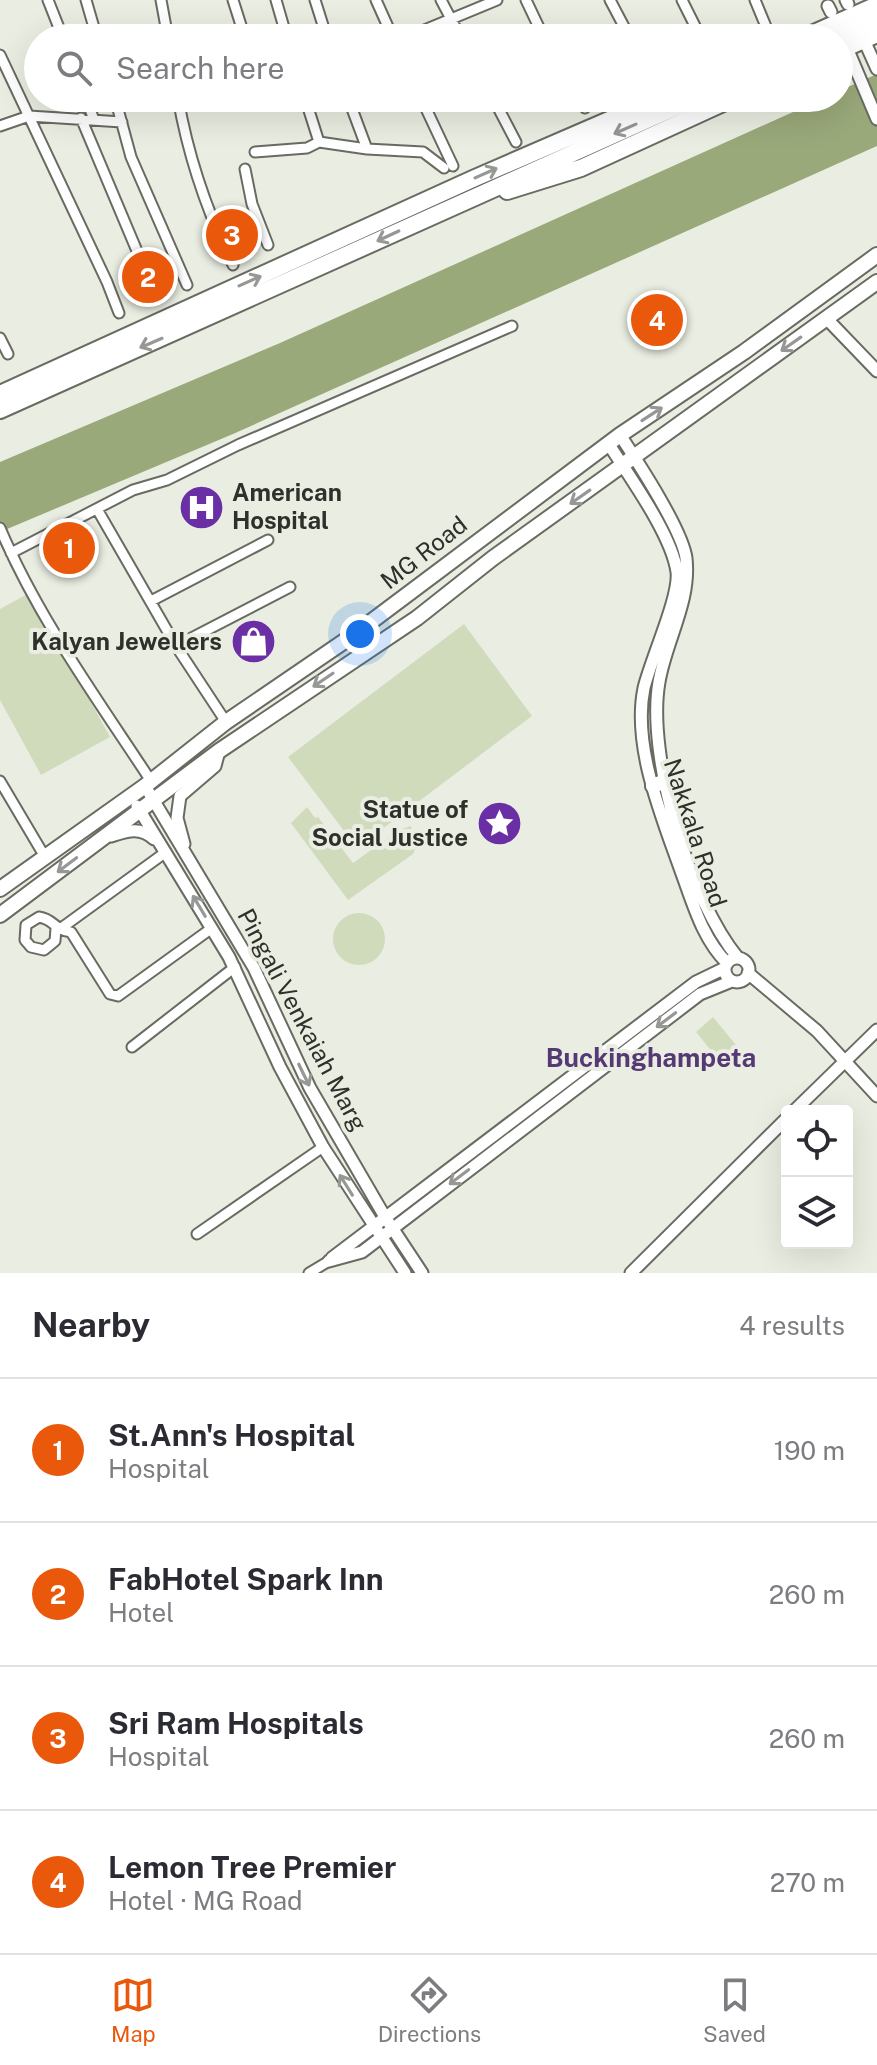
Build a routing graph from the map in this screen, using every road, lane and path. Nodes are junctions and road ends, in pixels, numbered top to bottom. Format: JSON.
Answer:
{"nodes":[{"id":1,"x":48,"y":0,"type":"edge"},
{"id":2,"x":86,"y":0,"type":"edge"},
{"id":3,"x":161,"y":0,"type":"edge"},
{"id":4,"x":233,"y":0,"type":"edge"},
{"id":5,"x":276,"y":0,"type":"edge"},
{"id":6,"x":315,"y":0,"type":"edge"},
{"id":7,"x":376,"y":0,"type":"edge"},
{"id":8,"x":441,"y":0,"type":"edge"},
{"id":9,"x":497,"y":0,"type":"edge"},
{"id":10,"x":526,"y":0,"type":"edge"},
{"id":11,"x":610,"y":0,"type":"edge"},
{"id":12,"x":682,"y":0,"type":"edge"},
{"id":13,"x":755,"y":0,"type":"edge"},
{"id":14,"x":877,"y":5,"type":"edge"},
{"id":15,"x":877,"y":18,"type":"edge"},
{"id":16,"x":451,"y":19,"type":"junction"},
{"id":17,"x":57,"y":24,"type":"edge"},
{"id":18,"x":93,"y":24,"type":"edge"},
{"id":19,"x":165,"y":24,"type":"edge"},
{"id":20,"x":241,"y":24,"type":"edge"},
{"id":21,"x":283,"y":24,"type":"edge"},
{"id":22,"x":323,"y":24,"type":"edge"},
{"id":23,"x":387,"y":24,"type":"edge"},
{"id":24,"x":439,"y":24,"type":"edge"},
{"id":25,"x":454,"y":24,"type":"edge"},
{"id":26,"x":537,"y":24,"type":"edge"},
{"id":27,"x":623,"y":24,"type":"edge"},
{"id":28,"x":694,"y":24,"type":"edge"},
{"id":29,"x":765,"y":24,"type":"edge"},
{"id":30,"x":834,"y":24,"type":"edge"},
{"id":31,"x":853,"y":29,"type":"edge"},
{"id":32,"x":871,"y":43,"type":"edge"},
{"id":33,"x":0,"y":55,"type":"edge"},
{"id":34,"x":853,"y":69,"type":"edge"},
{"id":35,"x":877,"y":69,"type":"edge"},
{"id":36,"x":24,"y":105,"type":"edge"},
{"id":37,"x":27,"y":112,"type":"edge"},
{"id":38,"x":91,"y":112,"type":"edge"},
{"id":39,"x":119,"y":112,"type":"edge"},
{"id":40,"x":180,"y":112,"type":"edge"},
{"id":41,"x":309,"y":112,"type":"edge"},
{"id":42,"x":353,"y":112,"type":"edge"},
{"id":43,"x":427,"y":112,"type":"edge"},
{"id":44,"x":500,"y":112,"type":"edge"},
{"id":45,"x":628,"y":112,"type":"edge"},
{"id":46,"x":665,"y":112,"type":"edge"},
{"id":47,"x":703,"y":112,"type":"edge"},
{"id":48,"x":29,"y":116,"type":"junction"},
{"id":49,"x":81,"y":118,"type":"junction"},
{"id":50,"x":877,"y":119,"type":"edge"},
{"id":51,"x":94,"y":120,"type":"junction"},
{"id":52,"x":122,"y":122,"type":"junction"},
{"id":53,"x":0,"y":126,"type":"edge"},
{"id":54,"x":319,"y":142,"type":"junction"},
{"id":55,"x":516,"y":142,"type":"dead end"},
{"id":56,"x":367,"y":149,"type":"junction"},
{"id":57,"x":255,"y":152,"type":"dead end"},
{"id":58,"x":245,"y":169,"type":"dead end"},
{"id":59,"x":461,"y":203,"type":"junction"},
{"id":60,"x":268,"y":245,"type":"dead end"},
{"id":61,"x":137,"y":251,"type":"dead end"},
{"id":62,"x":877,"y":255,"type":"edge"},
{"id":63,"x":233,"y":265,"type":"dead end"},
{"id":64,"x":877,"y":282,"type":"edge"},
{"id":65,"x":187,"y":285,"type":"dead end"},
{"id":66,"x":119,"y":313,"type":"dead end"},
{"id":67,"x":827,"y":319,"type":"junction"},
{"id":68,"x":512,"y":326,"type":"dead end"},
{"id":69,"x":0,"y":338,"type":"edge"},
{"id":70,"x":8,"y":354,"type":"dead end"},
{"id":71,"x":877,"y":371,"type":"edge"},
{"id":72,"x":31,"y":387,"type":"junction"},
{"id":73,"x":0,"y":394,"type":"edge"},
{"id":74,"x":0,"y":410,"type":"edge"},
{"id":75,"x":614,"y":439,"type":"junction"},
{"id":76,"x":629,"y":462,"type":"junction"},
{"id":77,"x":97,"y":509,"type":"junction"},
{"id":78,"x":0,"y":528,"type":"edge"},
{"id":79,"x":268,"y":540,"type":"dead end"},
{"id":80,"x":9,"y":549,"type":"junction"},
{"id":81,"x":290,"y":587,"type":"dead end"},
{"id":82,"x":151,"y":601,"type":"junction"},
{"id":83,"x":176,"y":646,"type":"junction"},
{"id":84,"x":226,"y":722,"type":"junction"},
{"id":85,"x":219,"y":751,"type":"junction"},
{"id":86,"x":0,"y":781,"type":"edge"},
{"id":87,"x":150,"y":789,"type":"junction"},
{"id":88,"x":131,"y":796,"type":"junction"},
{"id":89,"x":139,"y":810,"type":"junction"},
{"id":90,"x":100,"y":839,"type":"junction"},
{"id":91,"x":165,"y":850,"type":"junction"},
{"id":92,"x":45,"y":857,"type":"junction"},
{"id":93,"x":185,"y":857,"type":"junction"},
{"id":94,"x":0,"y":889,"type":"edge"},
{"id":95,"x":0,"y":915,"type":"edge"},
{"id":96,"x":212,"y":928,"type":"junction"},
{"id":97,"x":730,"y":963,"type":"junction"},
{"id":98,"x":235,"y":967,"type":"junction"},
{"id":99,"x":748,"y":973,"type":"junction"},
{"id":100,"x":732,"y":981,"type":"junction"},
{"id":101,"x":284,"y":1029,"type":"junction"},
{"id":102,"x":877,"y":1030,"type":"edge"},
{"id":103,"x":264,"y":1036,"type":"junction"},
{"id":104,"x":132,"y":1047,"type":"dead end"},
{"id":105,"x":845,"y":1060,"type":"junction"},
{"id":106,"x":877,"y":1096,"type":"edge"},
{"id":107,"x":800,"y":1105,"type":"edge"},
{"id":108,"x":781,"y":1124,"type":"edge"},
{"id":109,"x":323,"y":1147,"type":"junction"},
{"id":110,"x":385,"y":1217,"type":"junction"},
{"id":111,"x":372,"y":1226,"type":"junction"},
{"id":112,"x":392,"y":1229,"type":"junction"},
{"id":113,"x":197,"y":1234,"type":"dead end"},
{"id":114,"x":381,"y":1238,"type":"junction"},
{"id":115,"x":329,"y":1261,"type":"junction"},
{"id":116,"x":309,"y":1273,"type":"edge"},
{"id":117,"x":405,"y":1273,"type":"edge"},
{"id":118,"x":422,"y":1273,"type":"edge"},
{"id":119,"x":631,"y":1273,"type":"edge"}],
"edges":[{"from":1,"to":17,"type":"street"},
{"from":2,"to":18,"type":"street"},
{"from":3,"to":19,"type":"street"},
{"from":4,"to":20,"type":"street"},
{"from":5,"to":21,"type":"street"},
{"from":6,"to":22,"type":"street"},
{"from":7,"to":23,"type":"street"},
{"from":8,"to":16,"type":"street"},
{"from":9,"to":16,"type":"street"},
{"from":10,"to":26,"type":"street"},
{"from":11,"to":27,"type":"street"},
{"from":12,"to":28,"type":"street"},
{"from":13,"to":29,"type":"street"},
{"from":14,"to":30,"type":"highway"},
{"from":15,"to":31,"type":"highway"},
{"from":16,"to":24,"type":"street"},
{"from":16,"to":25,"type":"street"},
{"from":32,"to":35,"type":"street"},
{"from":33,"to":36,"type":"street"},
{"from":34,"to":50,"type":"street"},
{"from":37,"to":48,"type":"street"},
{"from":38,"to":51,"type":"street"},
{"from":39,"to":52,"type":"street"},
{"from":40,"to":63,"type":"street"},
{"from":41,"to":54,"type":"street"},
{"from":42,"to":56,"type":"street"},
{"from":43,"to":56,"type":"street"},
{"from":44,"to":55,"type":"street"},
{"from":72,"to":45,"type":"highway","one_way":true},
{"from":46,"to":59,"type":"highway","one_way":true},
{"from":47,"to":59,"type":"highway"},
{"from":48,"to":49,"type":"street"},
{"from":48,"to":53,"type":"street"},
{"from":48,"to":66,"type":"street"},
{"from":49,"to":51,"type":"street"},
{"from":49,"to":61,"type":"street"},
{"from":51,"to":52,"type":"street"},
{"from":52,"to":65,"type":"street"},
{"from":54,"to":56,"type":"street"},
{"from":54,"to":57,"type":"street"},
{"from":58,"to":60,"type":"street"},
{"from":59,"to":72,"type":"highway","one_way":true},
{"from":75,"to":62,"type":"main road","name":"MG Road","one_way":true},
{"from":64,"to":67,"type":"main road","name":"MG Road"},
{"from":67,"to":71,"type":"street"},
{"from":67,"to":76,"type":"main road","name":"MG Road","one_way":true},
{"from":68,"to":77,"type":"street"},
{"from":69,"to":70,"type":"street"},
{"from":72,"to":73,"type":"highway"},
{"from":72,"to":74,"type":"highway"},
{"from":75,"to":76,"type":"street","name":"Nakkala Road"},
{"from":75,"to":84,"type":"main road","name":"MG Road"},
{"from":76,"to":85,"type":"main road","name":"MG Road","one_way":true},
{"from":76,"to":97,"type":"street","name":"Nakkala Road"},
{"from":77,"to":80,"type":"street"},
{"from":77,"to":82,"type":"street"},
{"from":78,"to":80,"type":"street"},
{"from":79,"to":82,"type":"street"},
{"from":80,"to":87,"type":"street"},
{"from":81,"to":83,"type":"street"},
{"from":82,"to":83,"type":"street"},
{"from":83,"to":84,"type":"street"},
{"from":84,"to":87,"type":"main road","name":"MG Road"},
{"from":85,"to":87,"type":"main road","name":"MG Road"},
{"from":85,"to":93,"type":"street"},
{"from":86,"to":92,"type":"street"},
{"from":87,"to":88,"type":"main road","name":"MG Road"},
{"from":87,"to":89,"type":"main road","name":"MG Road"},
{"from":87,"to":93,"type":"street","name":"Pingali Venkaiah Marg"},
{"from":88,"to":89,"type":"street","name":"Pingali Venkaiah Marg"},
{"from":88,"to":92,"type":"main road","name":"MG Road"},
{"from":89,"to":90,"type":"main road","name":"MG Road"},
{"from":89,"to":91,"type":"street","name":"Pingali Venkaiah Marg"},
{"from":90,"to":91,"type":"street"},
{"from":90,"to":95,"type":"main road","name":"MG Road","one_way":true},
{"from":96,"to":91,"type":"street","name":"Pingali Venkaiah Marg","one_way":true},
{"from":91,"to":96,"type":"street"},
{"from":92,"to":94,"type":"main road","name":"MG Road"},
{"from":93,"to":101,"type":"street","name":"Pingali Venkaiah Marg"},
{"from":96,"to":98,"type":"street","name":"Pingali Venkaiah Marg"},
{"from":97,"to":99,"type":"street"},
{"from":97,"to":100,"type":"street"},
{"from":97,"to":110,"type":"street"},
{"from":98,"to":103,"type":"street","name":"Pingali Venkaiah Marg"},
{"from":98,"to":104,"type":"street"},
{"from":99,"to":100,"type":"street"},
{"from":99,"to":105,"type":"street"},
{"from":100,"to":112,"type":"street","one_way":true},
{"from":101,"to":103,"type":"street"},
{"from":101,"to":110,"type":"street","name":"Pingali Venkaiah Marg","one_way":true},
{"from":102,"to":105,"type":"street"},
{"from":103,"to":109,"type":"street","name":"Pingali Venkaiah Marg"},
{"from":105,"to":106,"type":"street"},
{"from":105,"to":107,"type":"street"},
{"from":108,"to":119,"type":"street"},
{"from":111,"to":109,"type":"street","name":"Pingali Venkaiah Marg","one_way":true},
{"from":109,"to":113,"type":"street"},
{"from":110,"to":111,"type":"street"},
{"from":110,"to":112,"type":"street","name":"Pingali Venkaiah Marg"},
{"from":111,"to":114,"type":"street","name":"Pingali Venkaiah Marg"},
{"from":111,"to":115,"type":"street"},
{"from":112,"to":114,"type":"street"},
{"from":112,"to":118,"type":"street","name":"Pingali Venkaiah Marg"},
{"from":114,"to":115,"type":"street"},
{"from":114,"to":117,"type":"street","name":"Pingali Venkaiah Marg"},
{"from":115,"to":116,"type":"street"}]}
